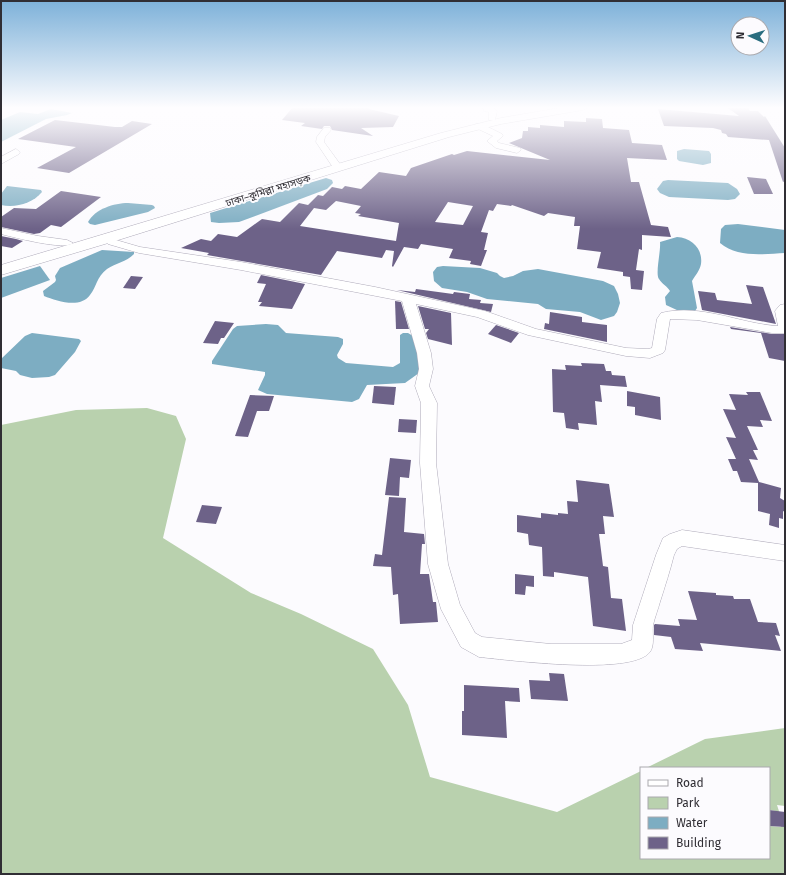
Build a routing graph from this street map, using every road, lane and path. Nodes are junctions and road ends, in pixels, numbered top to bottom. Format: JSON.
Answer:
{"nodes":[{"id":1,"x":324,"y":148,"type":"edge"},
{"id":2,"x":388,"y":148,"type":"edge"},
{"id":3,"x":407,"y":148,"type":"edge"},
{"id":4,"x":505,"y":148,"type":"edge"},
{"id":5,"x":517,"y":150,"type":"dead end"},
{"id":6,"x":16,"y":152,"type":"dead end"},
{"id":7,"x":1,"y":161,"type":"edge"},
{"id":8,"x":335,"y":164,"type":"junction"},
{"id":9,"x":1,"y":231,"type":"edge"},
{"id":10,"x":110,"y":238,"type":"junction"},
{"id":11,"x":67,"y":243,"type":"junction"},
{"id":12,"x":1,"y":262,"type":"edge"},
{"id":13,"x":1,"y":270,"type":"edge"},
{"id":14,"x":408,"y":299,"type":"junction"},
{"id":15,"x":785,"y":308,"type":"edge"},
{"id":16,"x":785,"y":328,"type":"edge"},
{"id":17,"x":785,"y":553,"type":"edge"}],
"edges":[{"from":1,"to":8,"type":"street"},
{"from":2,"to":8,"type":"highway","name":"ঢাকা–কুমিল্লা মহাসড়ক"},
{"from":3,"to":10,"type":"highway","name":"ঢাকা–কুমিল্লা মহাসড়ক"},
{"from":4,"to":5,"type":"street"},
{"from":6,"to":7,"type":"street"},
{"from":8,"to":11,"type":"highway","name":"ঢাকা–কুমিল্লা মহাসড়ক"},
{"from":9,"to":11,"type":"street"},
{"from":10,"to":13,"type":"highway","name":"ঢাকা–কুমিল্লা মহাসড়ক"},
{"from":10,"to":14,"type":"street"},
{"from":11,"to":12,"type":"highway","name":"ঢাকা–কুমিল্লা মহাসড়ক"},
{"from":14,"to":16,"type":"street"},
{"from":14,"to":17,"type":"street"},
{"from":15,"to":16,"type":"street"}]}
